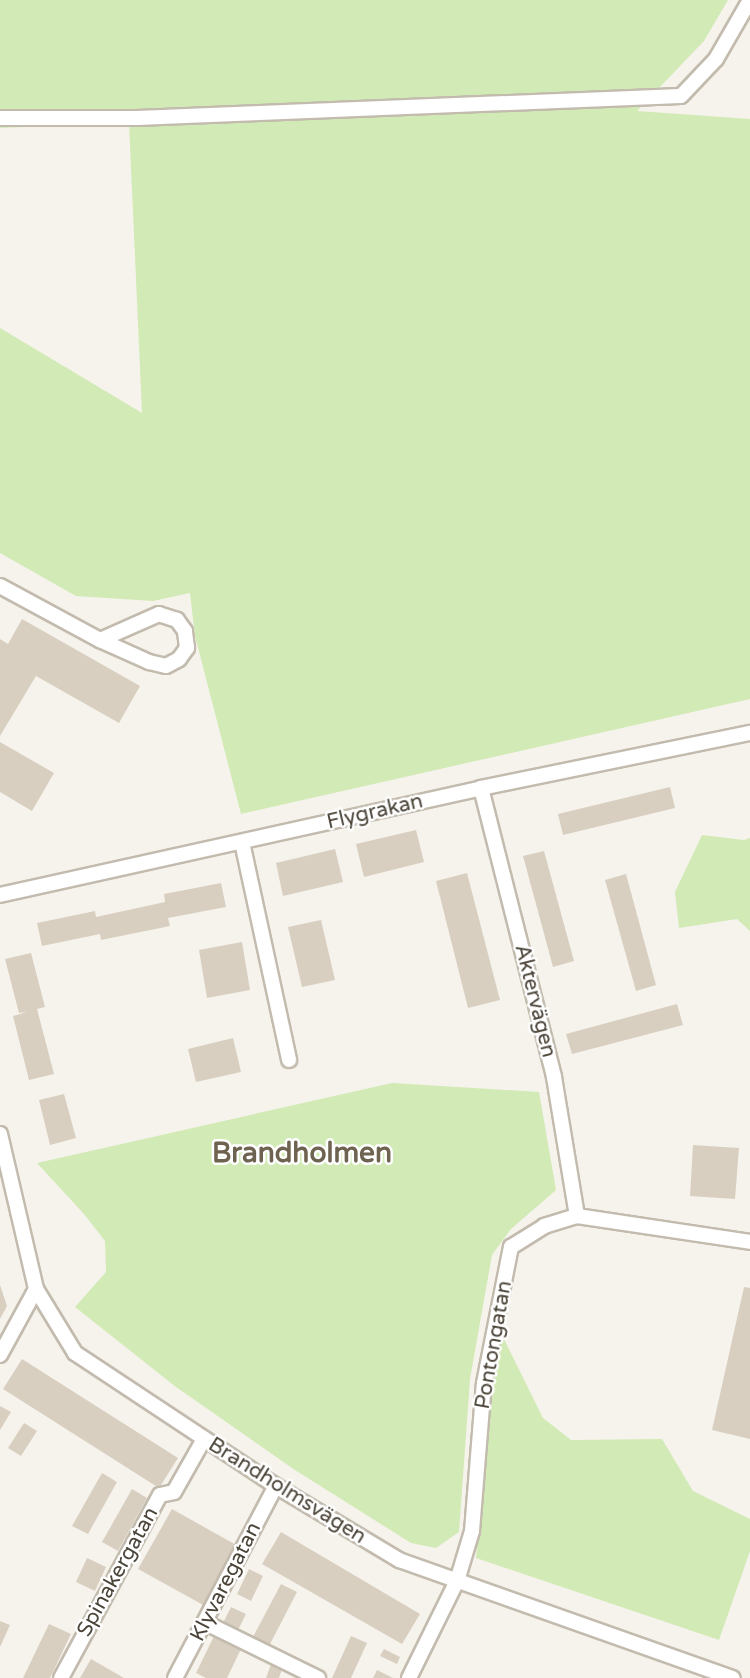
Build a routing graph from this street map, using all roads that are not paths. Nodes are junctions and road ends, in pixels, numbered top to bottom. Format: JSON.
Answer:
{"nodes":[{"id":1,"x":750,"y":0,"type":"edge"},
{"id":2,"x":0,"y":118,"type":"edge"},
{"id":3,"x":0,"y":586,"type":"edge"},
{"id":4,"x":100,"y":640,"type":"junction"},
{"id":5,"x":750,"y":733,"type":"edge"},
{"id":6,"x":481,"y":788,"type":"junction"},
{"id":7,"x":242,"y":842,"type":"junction"},
{"id":8,"x":0,"y":895,"type":"edge"},
{"id":9,"x":289,"y":1060,"type":"dead end"},
{"id":10,"x":0,"y":1134,"type":"edge"},
{"id":11,"x":577,"y":1216,"type":"junction"},
{"id":12,"x":750,"y":1242,"type":"edge"},
{"id":13,"x":36,"y":1289,"type":"junction"},
{"id":14,"x":0,"y":1355,"type":"edge"},
{"id":15,"x":204,"y":1439,"type":"junction"},
{"id":16,"x":276,"y":1486,"type":"junction"},
{"id":17,"x":457,"y":1581,"type":"junction"},
{"id":18,"x":206,"y":1623,"type":"junction"},
{"id":19,"x":61,"y":1678,"type":"edge"},
{"id":20,"x":176,"y":1678,"type":"edge"},
{"id":21,"x":318,"y":1678,"type":"edge"},
{"id":22,"x":409,"y":1678,"type":"edge"},
{"id":23,"x":733,"y":1678,"type":"edge"}],
"edges":[{"from":1,"to":2,"type":"street"},
{"from":3,"to":4,"type":"street"},
{"from":4,"to":4,"type":"street"},
{"from":5,"to":6,"type":"street","name":"Flygrakan"},
{"from":6,"to":7,"type":"street","name":"Flygrakan"},
{"from":6,"to":11,"type":"street","name":"Aktervägen"},
{"from":7,"to":8,"type":"street","name":"Flygrakan"},
{"from":7,"to":9,"type":"street"},
{"from":10,"to":13,"type":"street","name":"Brandholmsvägen"},
{"from":11,"to":12,"type":"street","name":"Pontongatan"},
{"from":11,"to":17,"type":"street","name":"Pontongatan"},
{"from":13,"to":14,"type":"street"},
{"from":13,"to":15,"type":"street","name":"Brandholmsvägen"},
{"from":15,"to":16,"type":"street","name":"Brandholmsvägen"},
{"from":15,"to":19,"type":"street","name":"Spinakergatan"},
{"from":16,"to":17,"type":"street","name":"Brandholmsvägen"},
{"from":16,"to":18,"type":"street","name":"Klyvaregatan"},
{"from":17,"to":22,"type":"street","name":"Pontongatan"},
{"from":17,"to":23,"type":"street","name":"Brandholmsvägen"},
{"from":18,"to":20,"type":"street","name":"Klyvaregatan"},
{"from":18,"to":21,"type":"street"}]}
